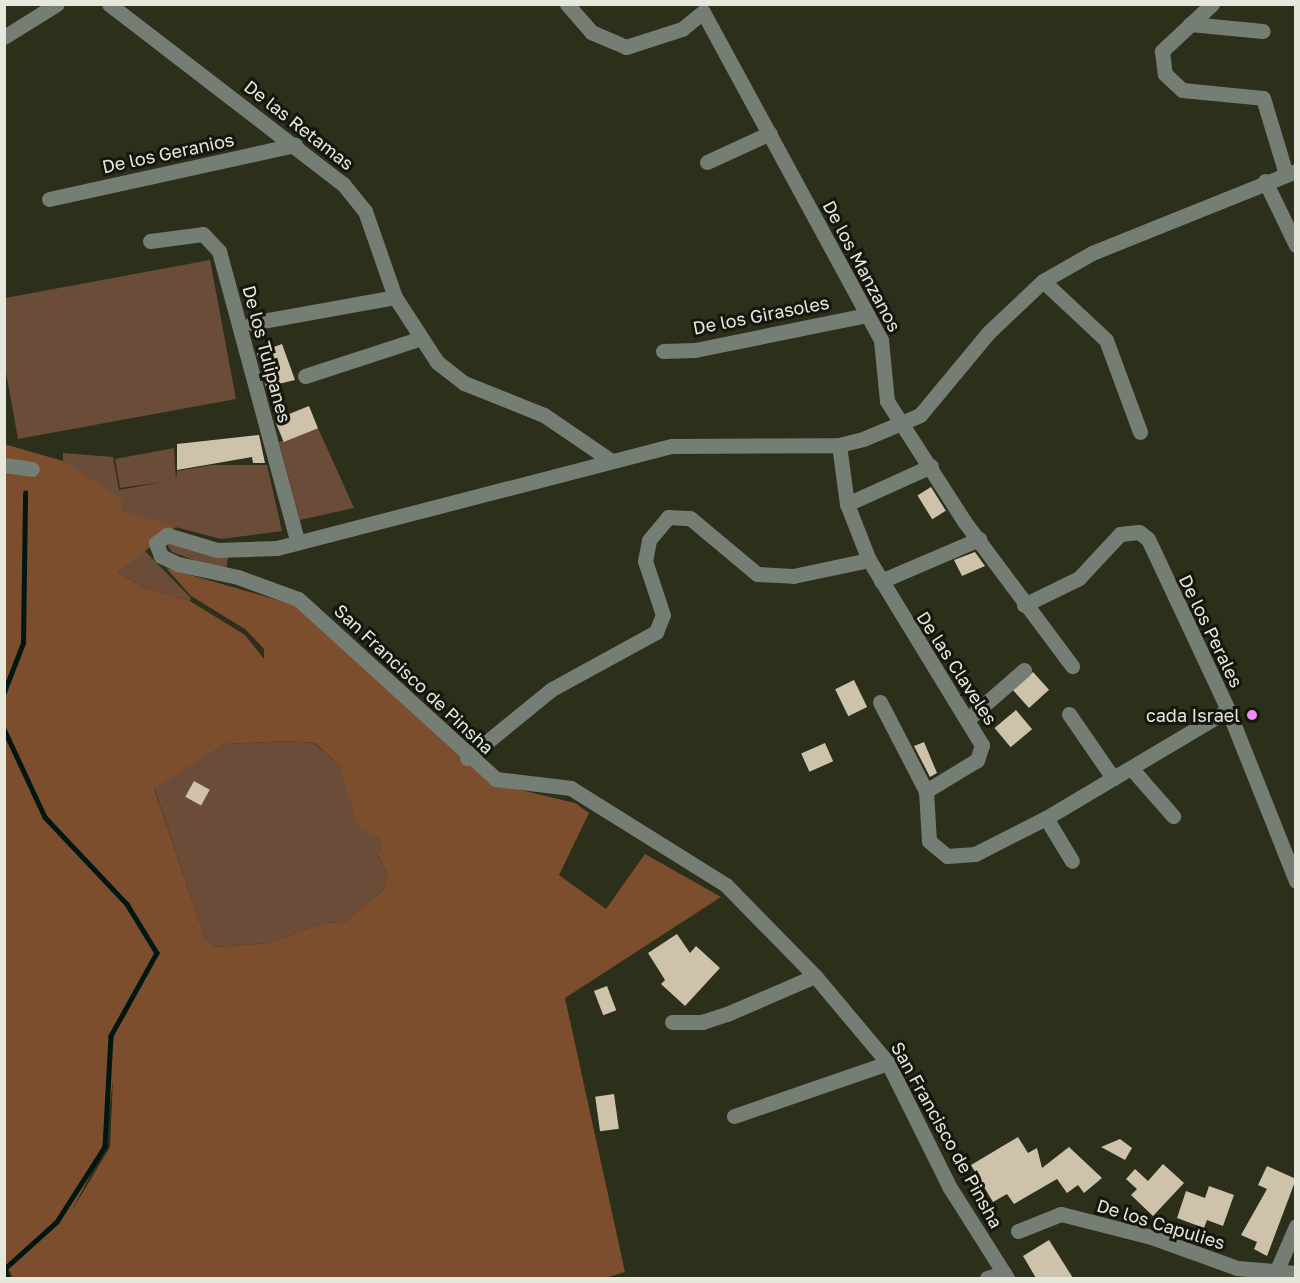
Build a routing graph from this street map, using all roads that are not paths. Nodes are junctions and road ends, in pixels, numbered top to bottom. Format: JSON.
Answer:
{"nodes":[{"id":1,"x":57,"y":4,"type":"edge"},
{"id":2,"x":109,"y":4,"type":"edge"},
{"id":3,"x":567,"y":4,"type":"edge"},
{"id":4,"x":1212,"y":4,"type":"edge"},
{"id":5,"x":708,"y":8,"type":"edge"},
{"id":6,"x":1190,"y":24,"type":"junction"},
{"id":7,"x":1263,"y":31,"type":"dead end"},
{"id":8,"x":4,"y":37,"type":"edge"},
{"id":9,"x":770,"y":133,"type":"junction"},
{"id":10,"x":295,"y":145,"type":"junction"},
{"id":11,"x":707,"y":162,"type":"dead end"},
{"id":12,"x":1291,"y":172,"type":"edge"},
{"id":13,"x":1265,"y":181,"type":"junction"},
{"id":14,"x":49,"y":199,"type":"dead end"},
{"id":15,"x":150,"y":241,"type":"dead end"},
{"id":16,"x":1296,"y":245,"type":"edge"},
{"id":17,"x":1043,"y":280,"type":"junction"},
{"id":18,"x":395,"y":297,"type":"junction"},
{"id":19,"x":867,"y":315,"type":"junction"},
{"id":20,"x":252,"y":323,"type":"dead end"},
{"id":21,"x":418,"y":339,"type":"junction"},
{"id":22,"x":663,"y":351,"type":"dead end"},
{"id":23,"x":305,"y":376,"type":"dead end"},
{"id":24,"x":901,"y":422,"type":"junction"},
{"id":25,"x":1140,"y":432,"type":"dead end"},
{"id":26,"x":839,"y":445,"type":"junction"},
{"id":27,"x":610,"y":460,"type":"junction"},
{"id":28,"x":4,"y":465,"type":"edge"},
{"id":29,"x":931,"y":466,"type":"junction"},
{"id":30,"x":32,"y":469,"type":"dead end"},
{"id":31,"x":847,"y":504,"type":"junction"},
{"id":32,"x":979,"y":539,"type":"junction"},
{"id":33,"x":298,"y":543,"type":"junction"},
{"id":34,"x":869,"y":560,"type":"junction"},
{"id":35,"x":881,"y":581,"type":"junction"},
{"id":36,"x":1024,"y":605,"type":"junction"},
{"id":37,"x":1072,"y":666,"type":"dead end"},
{"id":38,"x":1024,"y":670,"type":"dead end"},
{"id":39,"x":880,"y":702,"type":"dead end"},
{"id":40,"x":1228,"y":710,"type":"junction"},
{"id":41,"x":1069,"y":714,"type":"dead end"},
{"id":42,"x":969,"y":718,"type":"junction"},
{"id":43,"x":467,"y":758,"type":"junction"},
{"id":44,"x":1131,"y":768,"type":"junction"},
{"id":45,"x":1113,"y":778,"type":"junction"},
{"id":46,"x":927,"y":791,"type":"junction"},
{"id":47,"x":1173,"y":816,"type":"dead end"},
{"id":48,"x":1046,"y":818,"type":"junction"},
{"id":49,"x":1072,"y":861,"type":"dead end"},
{"id":50,"x":1296,"y":880,"type":"edge"},
{"id":51,"x":815,"y":976,"type":"junction"},
{"id":52,"x":672,"y":1022,"type":"dead end"},
{"id":53,"x":888,"y":1063,"type":"junction"},
{"id":54,"x":734,"y":1116,"type":"dead end"},
{"id":55,"x":1296,"y":1226,"type":"edge"},
{"id":56,"x":1017,"y":1231,"type":"dead end"},
{"id":57,"x":1276,"y":1272,"type":"junction"},
{"id":58,"x":1296,"y":1273,"type":"edge"},
{"id":59,"x":1006,"y":1276,"type":"edge"},
{"id":60,"x":987,"y":1278,"type":"edge"}],
"edges":[{"from":1,"to":8,"type":"street"},
{"from":2,"to":10,"type":"street","name":"De las Retamas"},
{"from":3,"to":5,"type":"street","name":"De los Manzanos"},
{"from":4,"to":6,"type":"street"},
{"from":5,"to":9,"type":"street","name":"De los Manzanos"},
{"from":6,"to":7,"type":"street"},
{"from":6,"to":12,"type":"street"},
{"from":9,"to":11,"type":"street"},
{"from":9,"to":19,"type":"street","name":"De los Manzanos"},
{"from":10,"to":14,"type":"street","name":"De los Geranios"},
{"from":10,"to":18,"type":"street","name":"De las Retamas"},
{"from":12,"to":13,"type":"street"},
{"from":13,"to":16,"type":"street"},
{"from":13,"to":17,"type":"street"},
{"from":15,"to":33,"type":"street","name":"De los Tulipanes"},
{"from":17,"to":24,"type":"street"},
{"from":17,"to":25,"type":"street"},
{"from":18,"to":20,"type":"street"},
{"from":18,"to":21,"type":"street","name":"De las Retamas"},
{"from":19,"to":22,"type":"street","name":"De los Girasoles"},
{"from":19,"to":24,"type":"street","name":"De los Manzanos"},
{"from":21,"to":23,"type":"street"},
{"from":21,"to":27,"type":"street","name":"De las Retamas"},
{"from":24,"to":26,"type":"street"},
{"from":24,"to":29,"type":"street","name":"De los Manzanos"},
{"from":26,"to":27,"type":"street"},
{"from":26,"to":31,"type":"street","name":"De las Claveles"},
{"from":27,"to":33,"type":"street"},
{"from":28,"to":30,"type":"street"},
{"from":29,"to":31,"type":"street"},
{"from":29,"to":32,"type":"street","name":"De los Manzanos"},
{"from":31,"to":34,"type":"street","name":"De las Claveles"},
{"from":32,"to":35,"type":"street"},
{"from":32,"to":36,"type":"street","name":"De los Manzanos"},
{"from":33,"to":43,"type":"street","name":"San Francisco de Pinsha"},
{"from":34,"to":35,"type":"street","name":"De las Claveles"},
{"from":34,"to":43,"type":"street"},
{"from":35,"to":42,"type":"street","name":"De las Claveles"},
{"from":36,"to":37,"type":"street","name":"De los Manzanos"},
{"from":36,"to":40,"type":"street","name":"De los Perales"},
{"from":38,"to":42,"type":"street"},
{"from":39,"to":46,"type":"street"},
{"from":40,"to":44,"type":"street"},
{"from":40,"to":50,"type":"street","name":"De los Perales"},
{"from":41,"to":45,"type":"street"},
{"from":42,"to":46,"type":"street","name":"De las Claveles"},
{"from":43,"to":51,"type":"street","name":"San Francisco de Pinsha"},
{"from":44,"to":45,"type":"street"},
{"from":44,"to":47,"type":"street"},
{"from":45,"to":48,"type":"street"},
{"from":46,"to":48,"type":"street"},
{"from":48,"to":49,"type":"street"},
{"from":51,"to":52,"type":"street"},
{"from":51,"to":53,"type":"street","name":"San Francisco de Pinsha"},
{"from":53,"to":54,"type":"street"},
{"from":53,"to":59,"type":"street","name":"San Francisco de Pinsha"},
{"from":55,"to":57,"type":"street"},
{"from":56,"to":57,"type":"street","name":"De los Capulies"},
{"from":57,"to":58,"type":"street","name":"De los Capulies"},
{"from":59,"to":60,"type":"street"}]}
